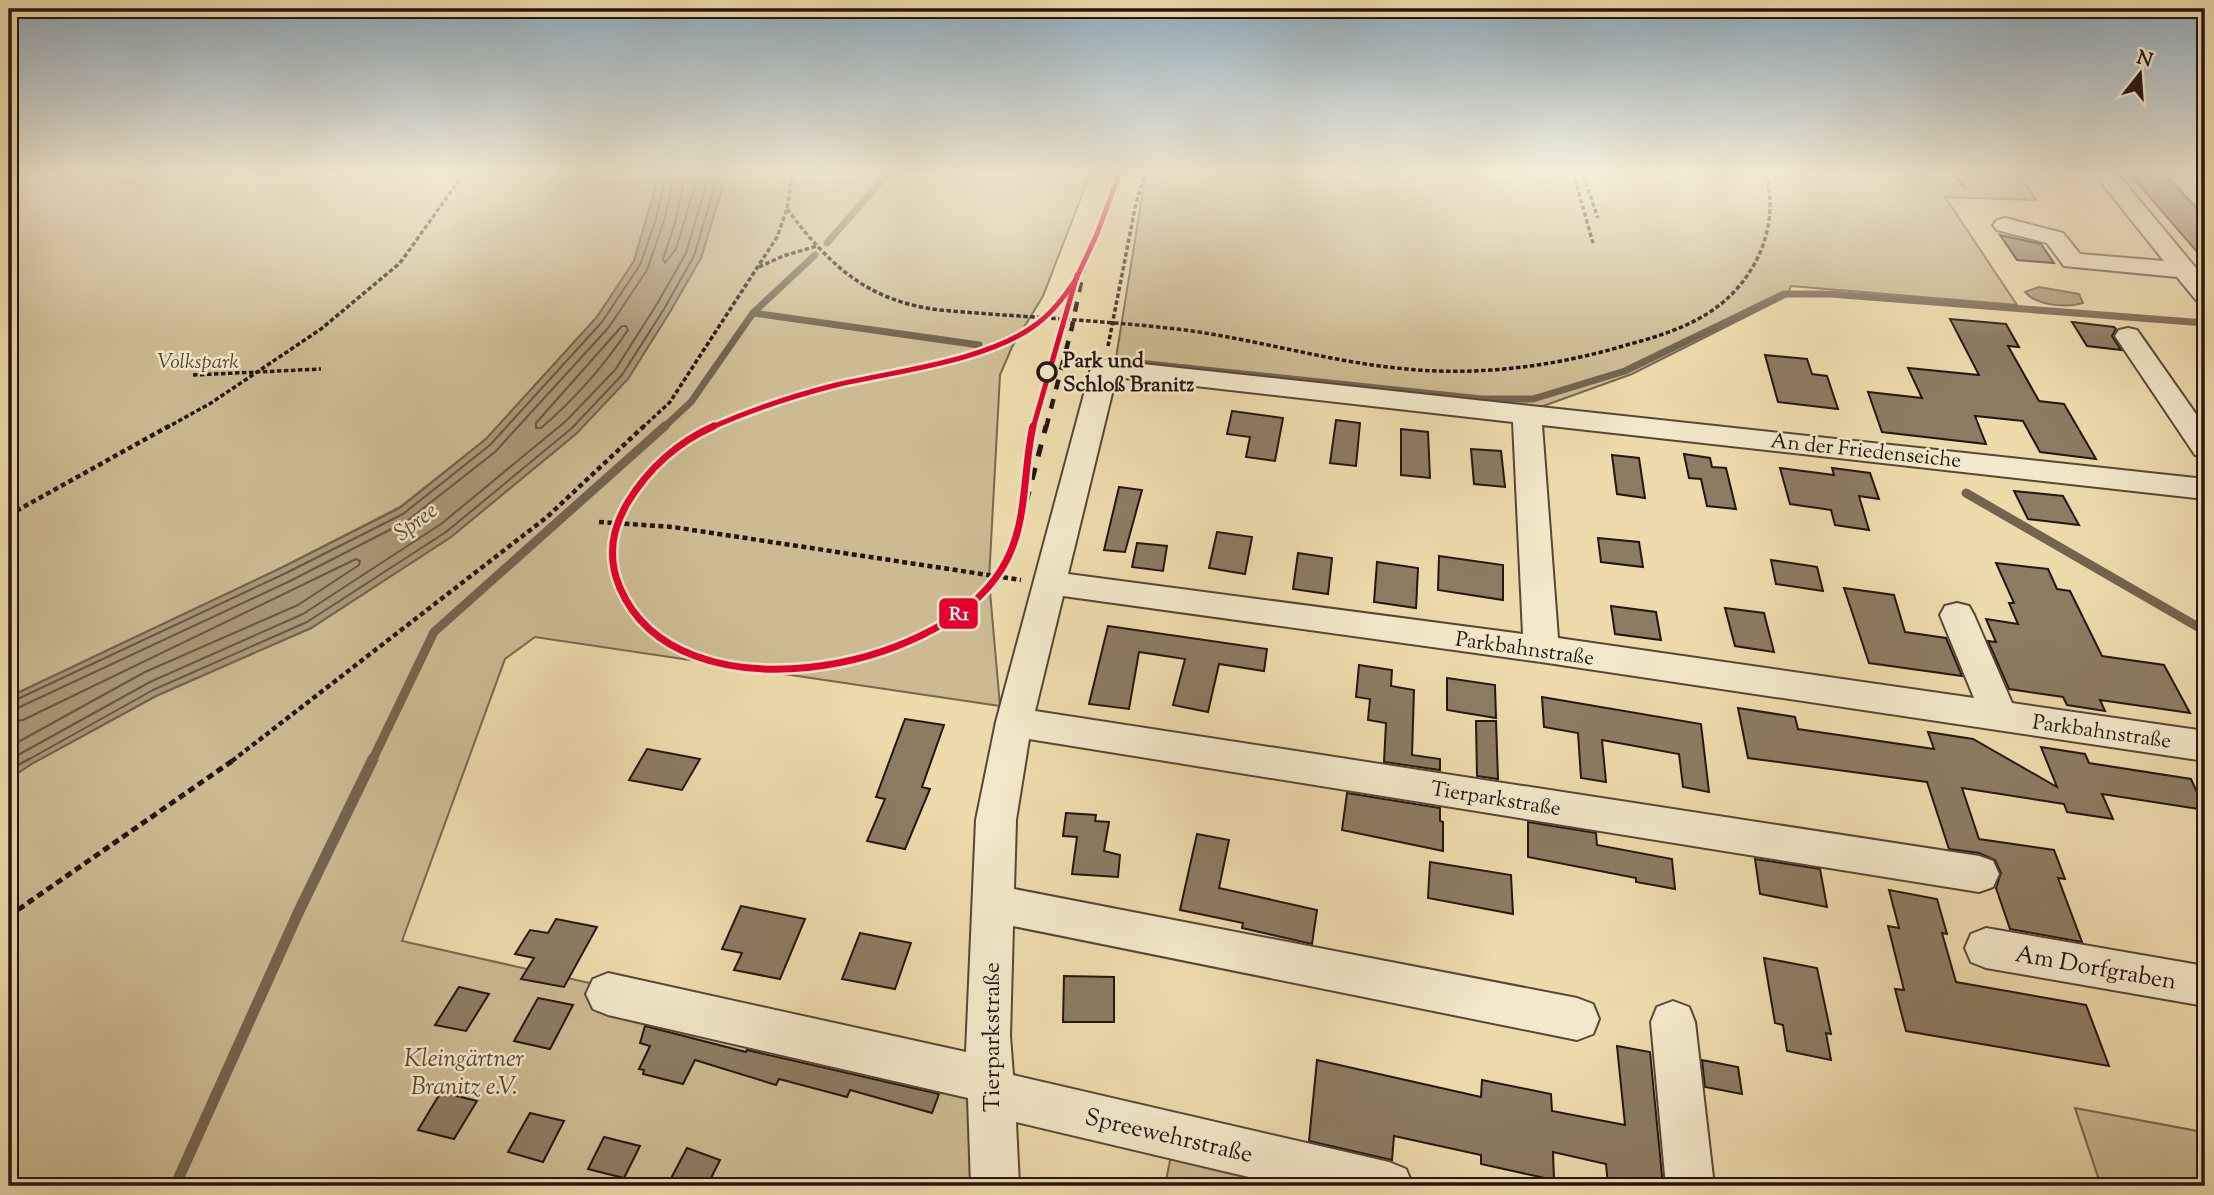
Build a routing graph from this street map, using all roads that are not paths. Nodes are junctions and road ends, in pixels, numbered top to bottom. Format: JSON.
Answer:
{"nodes":[{"id":1,"x":2016,"y":228,"type":"edge"},
{"id":2,"x":2151,"y":228,"type":"edge"},
{"id":3,"x":2186,"y":270,"type":"junction"},
{"id":4,"x":2205,"y":295,"type":"edge"},
{"id":5,"x":2128,"y":336,"type":"dead end"},
{"id":6,"x":1105,"y":368,"type":"joint"},
{"id":7,"x":1527,"y":414,"type":"junction"},
{"id":8,"x":2205,"y":448,"type":"edge"},
{"id":9,"x":2205,"y":489,"type":"edge"},
{"id":10,"x":1050,"y":583,"type":"junction"},
{"id":11,"x":1957,"y":615,"type":"dead end"},
{"id":12,"x":1541,"y":649,"type":"junction"},
{"id":13,"x":1999,"y":716,"type":"junction"},
{"id":14,"x":1014,"y":722,"type":"junction"},
{"id":15,"x":2205,"y":746,"type":"edge"},
{"id":16,"x":1979,"y":874,"type":"dead end"},
{"id":17,"x":993,"y":904,"type":"junction"},
{"id":18,"x":1986,"y":948,"type":"dead end"},
{"id":19,"x":2205,"y":986,"type":"edge"},
{"id":20,"x":608,"y":994,"type":"dead end"},
{"id":21,"x":1577,"y":1019,"type":"dead end"},
{"id":22,"x":1673,"y":1023,"type":"dead end"},
{"id":23,"x":989,"y":1086,"type":"junction"},
{"id":24,"x":995,"y":1186,"type":"edge"},
{"id":25,"x":1389,"y":1186,"type":"edge"},
{"id":26,"x":1690,"y":1186,"type":"edge"}],
"edges":[{"from":1,"to":3,"type":"street"},
{"from":2,"to":3,"type":"street"},
{"from":3,"to":4,"type":"street"},
{"from":5,"to":8,"type":"street"},
{"from":6,"to":7,"type":"street","name":"An der Friedenseiche"},
{"from":6,"to":10,"type":"street","name":"Tierparkstraße"},
{"from":7,"to":9,"type":"street","name":"An der Friedenseiche"},
{"from":7,"to":12,"type":"street"},
{"from":10,"to":12,"type":"street","name":"Parkbahnstraße"},
{"from":10,"to":14,"type":"street","name":"Tierparkstraße"},
{"from":11,"to":13,"type":"street"},
{"from":12,"to":13,"type":"street","name":"Parkbahnstraße"},
{"from":13,"to":15,"type":"street","name":"Parkbahnstraße"},
{"from":14,"to":16,"type":"street","name":"Tierparkstraße"},
{"from":14,"to":17,"type":"street","name":"Tierparkstraße"},
{"from":17,"to":21,"type":"street"},
{"from":17,"to":23,"type":"street","name":"Tierparkstraße"},
{"from":18,"to":19,"type":"street","name":"Am Dorfgraben"},
{"from":20,"to":23,"type":"street","name":"Spreewehrstraße"},
{"from":22,"to":26,"type":"street"},
{"from":23,"to":24,"type":"street","name":"Tierparkstraße"},
{"from":23,"to":25,"type":"street","name":"Spreewehrstraße"}]}
